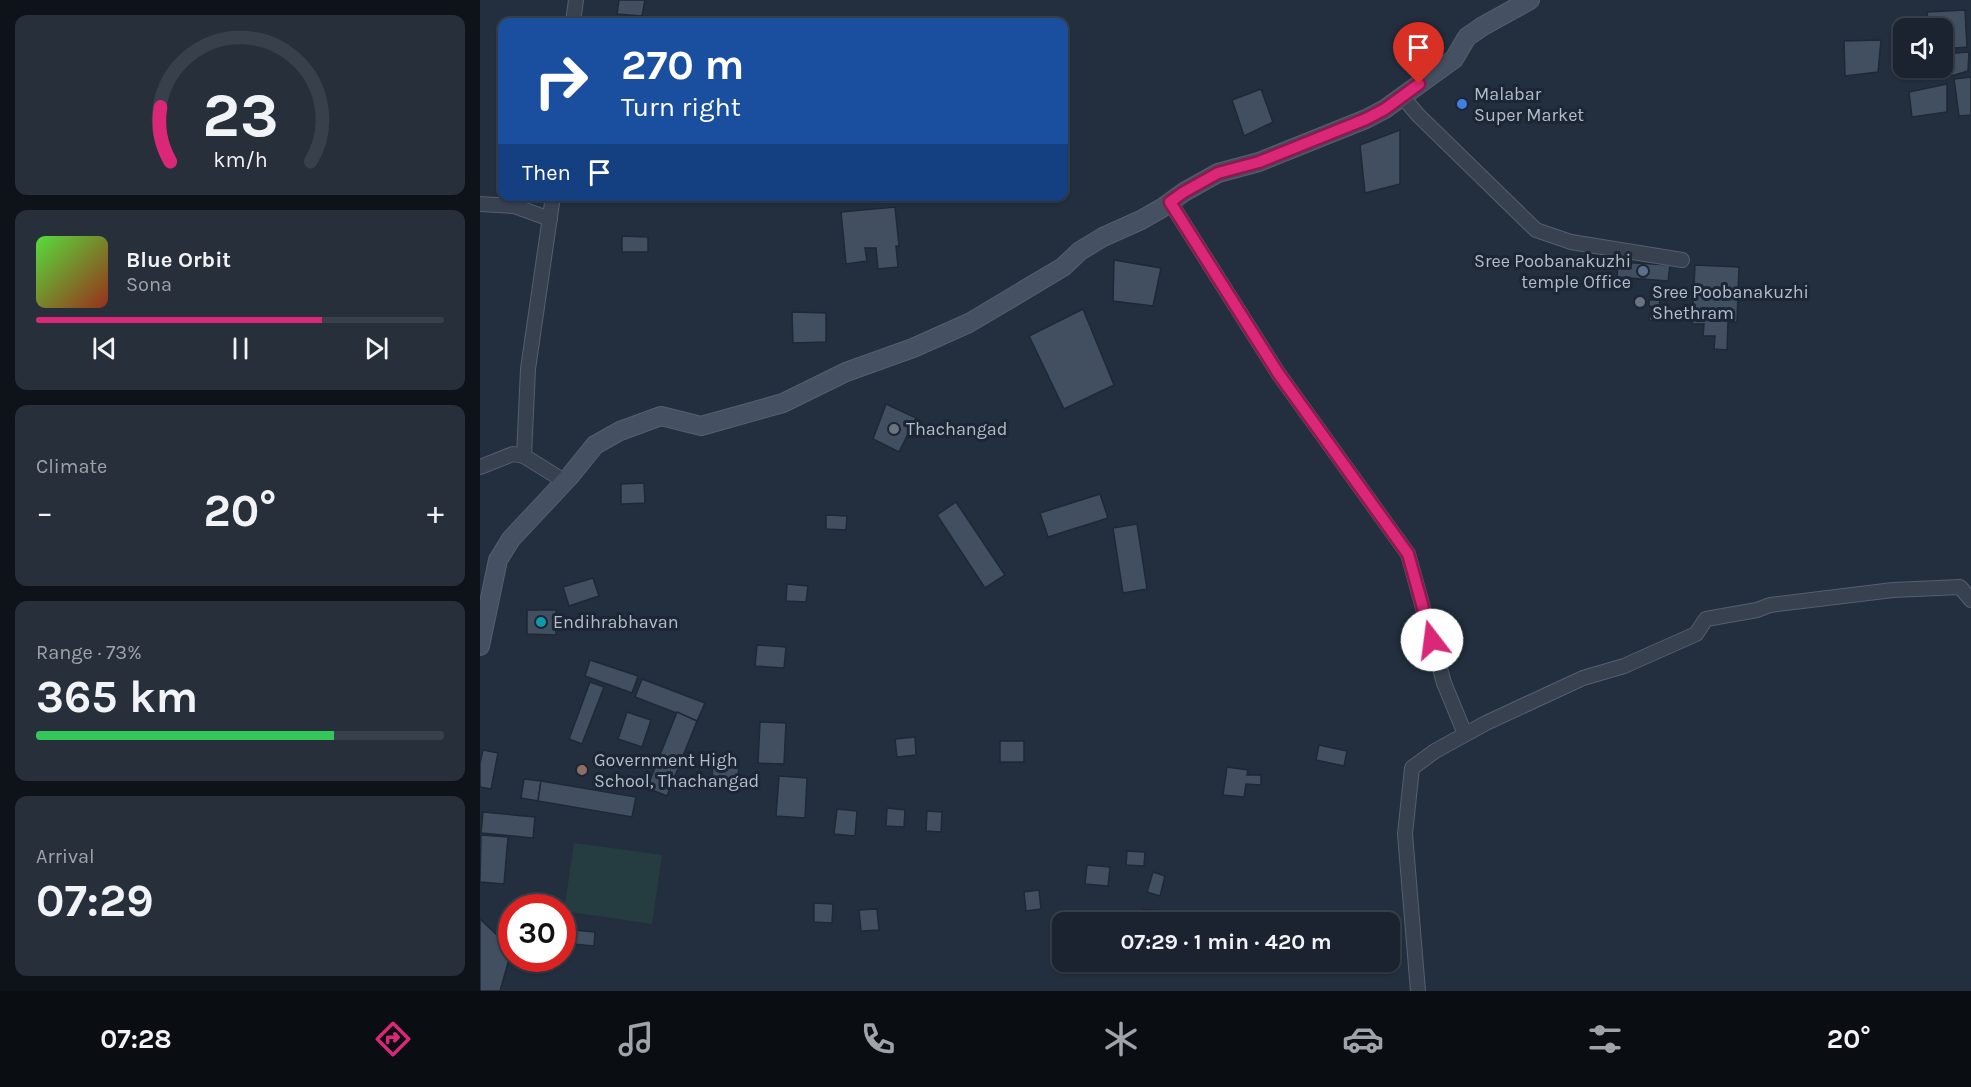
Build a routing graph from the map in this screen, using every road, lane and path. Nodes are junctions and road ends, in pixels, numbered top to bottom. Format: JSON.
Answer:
{"nodes":[{"id":1,"x":576,"y":0,"type":"edge"},
{"id":2,"x":1530,"y":0,"type":"edge"},
{"id":3,"x":574,"y":18,"type":"edge"},
{"id":4,"x":1402,"y":96,"type":"junction"},
{"id":5,"x":552,"y":201,"type":"edge"},
{"id":6,"x":1170,"y":202,"type":"junction"},
{"id":7,"x":480,"y":204,"type":"edge"},
{"id":8,"x":550,"y":219,"type":"junction"},
{"id":9,"x":1682,"y":260,"type":"dead end"},
{"id":10,"x":524,"y":456,"type":"junction"},
{"id":11,"x":480,"y":467,"type":"edge"},
{"id":12,"x":564,"y":481,"type":"junction"},
{"id":13,"x":1971,"y":600,"type":"edge"},
{"id":14,"x":480,"y":646,"type":"edge"},
{"id":15,"x":1465,"y":735,"type":"junction"},
{"id":16,"x":1418,"y":991,"type":"edge"}],
"edges":[{"from":1,"to":3,"type":"street"},
{"from":2,"to":4,"type":"main road"},
{"from":4,"to":6,"type":"main road"},
{"from":4,"to":9,"type":"street"},
{"from":5,"to":8,"type":"street"},
{"from":6,"to":12,"type":"main road"},
{"from":6,"to":15,"type":"street"},
{"from":7,"to":8,"type":"street"},
{"from":8,"to":10,"type":"street"},
{"from":10,"to":11,"type":"street"},
{"from":10,"to":12,"type":"street"},
{"from":12,"to":14,"type":"main road"},
{"from":13,"to":15,"type":"street"},
{"from":15,"to":16,"type":"street"}]}
